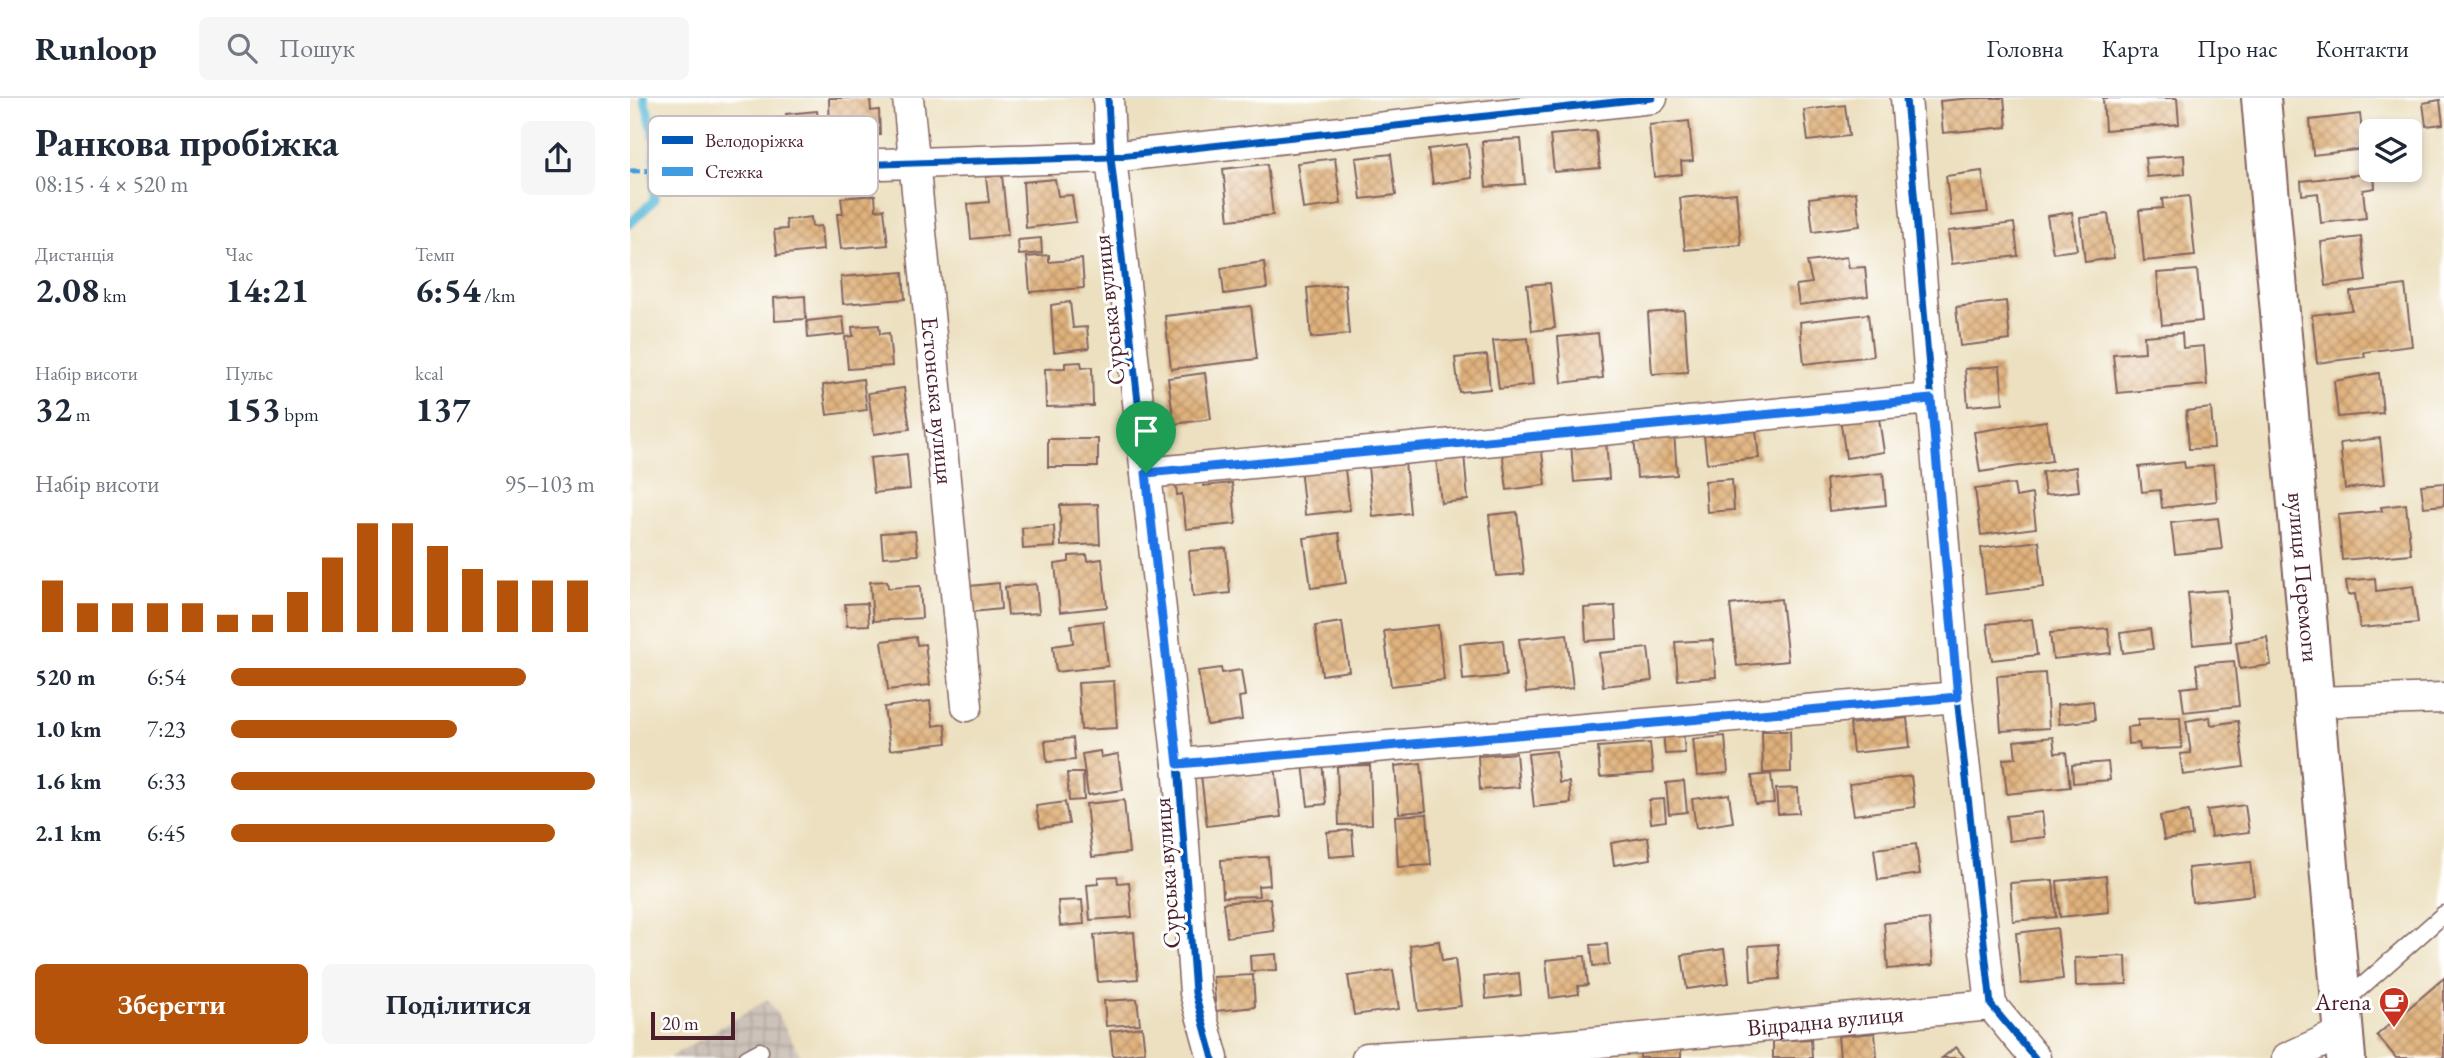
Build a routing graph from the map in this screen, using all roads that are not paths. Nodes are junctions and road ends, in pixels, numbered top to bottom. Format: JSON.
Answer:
{"nodes":[{"id":1,"x":908,"y":98,"type":"edge"},
{"id":2,"x":1108,"y":98,"type":"edge"},
{"id":3,"x":1652,"y":98,"type":"edge"},
{"id":4,"x":1906,"y":98,"type":"edge"},
{"id":5,"x":2261,"y":98,"type":"edge"},
{"id":6,"x":1111,"y":157,"type":"junction"},
{"id":7,"x":913,"y":162,"type":"junction"},
{"id":8,"x":878,"y":163,"type":"edge"},
{"id":9,"x":1931,"y":399,"type":"junction"},
{"id":10,"x":1146,"y":473,"type":"junction"},
{"id":11,"x":1958,"y":697,"type":"junction"},
{"id":12,"x":2444,"y":698,"type":"edge"},
{"id":13,"x":2314,"y":702,"type":"junction"},
{"id":14,"x":967,"y":706,"type":"dead end"},
{"id":15,"x":1178,"y":764,"type":"junction"},
{"id":16,"x":2444,"y":914,"type":"edge"},
{"id":17,"x":1991,"y":1005,"type":"junction"},
{"id":18,"x":2344,"y":1032,"type":"edge"},
{"id":19,"x":1563,"y":1052,"type":"edge"},
{"id":20,"x":1213,"y":1058,"type":"edge"},
{"id":21,"x":1367,"y":1058,"type":"edge"},
{"id":22,"x":2035,"y":1058,"type":"edge"},
{"id":23,"x":2287,"y":1058,"type":"edge"}],
"edges":[{"from":1,"to":7,"type":"street","name":"Естонська вулиця"},
{"from":2,"to":6,"type":"street","name":"Сурська вулиця"},
{"from":3,"to":6,"type":"street"},
{"from":4,"to":9,"type":"street"},
{"from":5,"to":13,"type":"street","name":"вулиця Перемоги"},
{"from":6,"to":7,"type":"street"},
{"from":6,"to":10,"type":"street","name":"Сурська вулиця"},
{"from":7,"to":8,"type":"street"},
{"from":7,"to":14,"type":"street","name":"Естонська вулиця"},
{"from":9,"to":10,"type":"street"},
{"from":9,"to":11,"type":"street"},
{"from":10,"to":15,"type":"street","name":"Сурська вулиця"},
{"from":11,"to":15,"type":"street"},
{"from":11,"to":17,"type":"street"},
{"from":12,"to":13,"type":"street"},
{"from":13,"to":18,"type":"street","name":"вулиця Перемоги"},
{"from":15,"to":20,"type":"street","name":"Сурська вулиця"},
{"from":16,"to":18,"type":"lane"},
{"from":17,"to":19,"type":"street","name":"Відрадна вулиця"},
{"from":17,"to":22,"type":"street"},
{"from":18,"to":23,"type":"street"},
{"from":19,"to":21,"type":"street","name":"Відрадна вулиця"}]}
